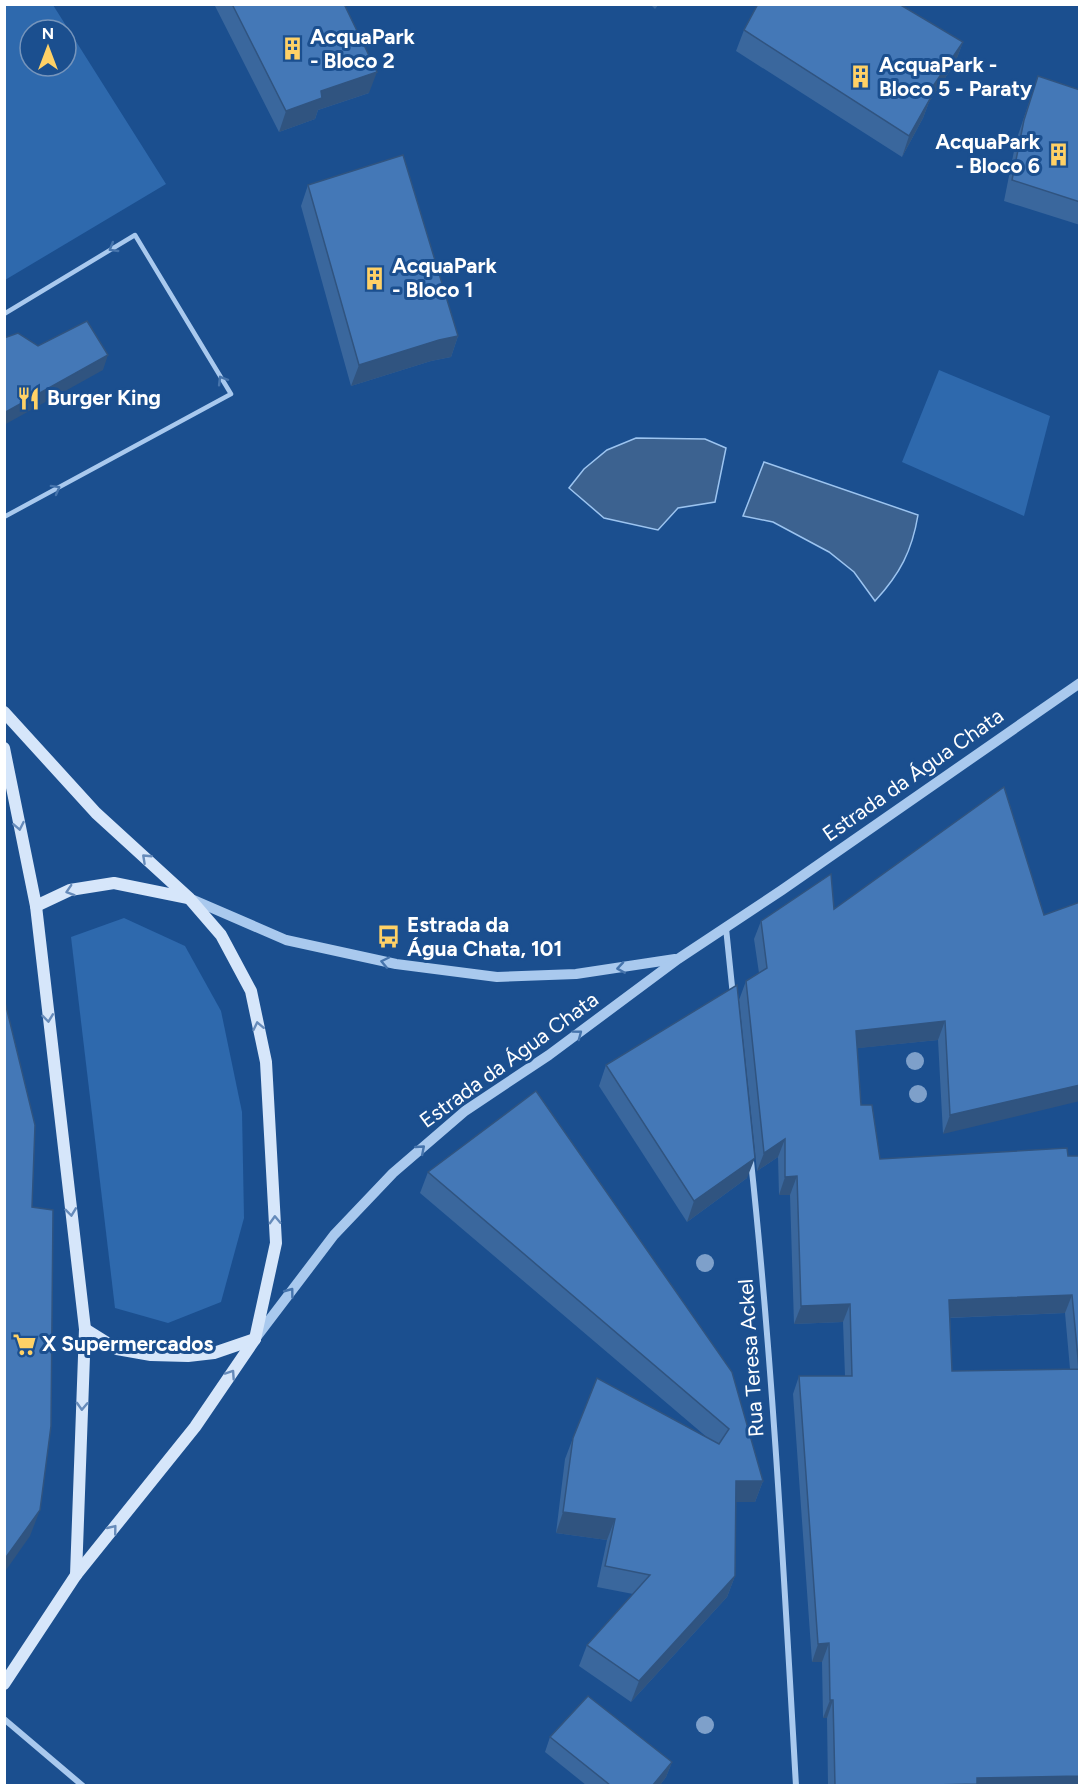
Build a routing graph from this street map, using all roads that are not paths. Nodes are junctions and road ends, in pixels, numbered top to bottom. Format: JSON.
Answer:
{"nodes":[{"id":1,"x":4,"y":314,"type":"edge"},
{"id":2,"x":4,"y":517,"type":"edge"},
{"id":3,"x":1080,"y":683,"type":"edge"},
{"id":4,"x":4,"y":712,"type":"edge"},
{"id":5,"x":4,"y":748,"type":"edge"},
{"id":6,"x":189,"y":898,"type":"junction"},
{"id":7,"x":36,"y":906,"type":"junction"},
{"id":8,"x":726,"y":928,"type":"junction"},
{"id":9,"x":678,"y":958,"type":"junction"},
{"id":10,"x":734,"y":1009,"type":"edge"},
{"id":11,"x":749,"y":1148,"type":"edge"},
{"id":12,"x":85,"y":1329,"type":"junction"},
{"id":13,"x":255,"y":1339,"type":"junction"},
{"id":14,"x":76,"y":1575,"type":"junction"},
{"id":15,"x":4,"y":1684,"type":"edge"},
{"id":16,"x":4,"y":1719,"type":"edge"},
{"id":17,"x":83,"y":1785,"type":"edge"},
{"id":18,"x":796,"y":1785,"type":"edge"}],
"edges":[{"from":2,"to":1,"type":"lane","one_way":true},
{"from":3,"to":8,"type":"street","name":"Estrada da Água Chata"},
{"from":6,"to":4,"type":"main road","one_way":true},
{"from":5,"to":7,"type":"main road","one_way":true},
{"from":6,"to":7,"type":"main road","one_way":true},
{"from":9,"to":6,"type":"street","name":"Estrada da Água Chata","one_way":true},
{"from":13,"to":6,"type":"main road","one_way":true},
{"from":7,"to":12,"type":"main road","one_way":true},
{"from":8,"to":9,"type":"street","name":"Estrada da Água Chata"},
{"from":8,"to":10,"type":"street"},
{"from":13,"to":9,"type":"street","name":"Estrada da Água Chata","one_way":true},
{"from":11,"to":18,"type":"street","name":"Rua Teresa Ackel"},
{"from":12,"to":13,"type":"main road"},
{"from":12,"to":14,"type":"main road","one_way":true},
{"from":14,"to":13,"type":"main road","one_way":true},
{"from":14,"to":15,"type":"main road"},
{"from":16,"to":17,"type":"street"}]}
